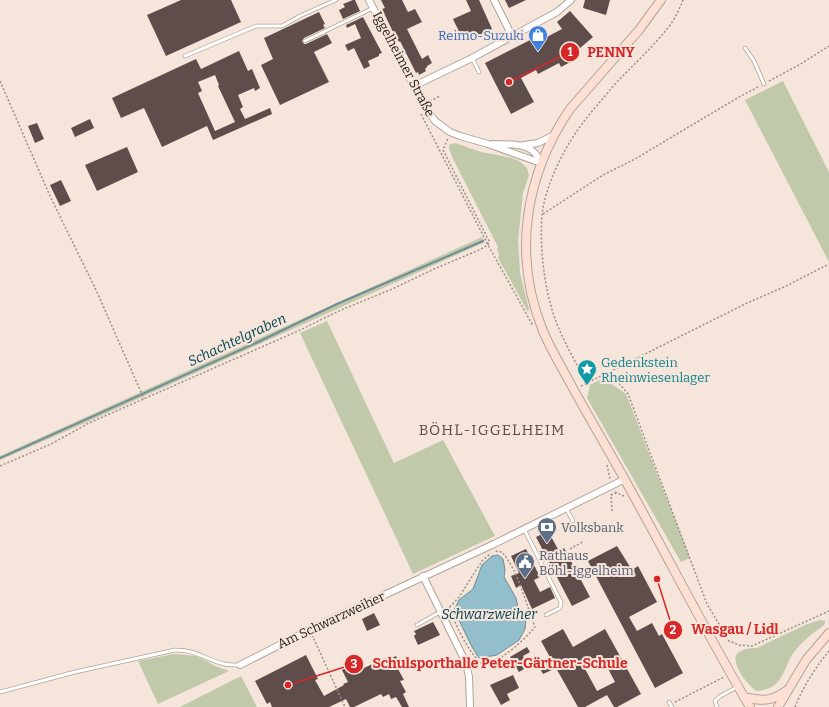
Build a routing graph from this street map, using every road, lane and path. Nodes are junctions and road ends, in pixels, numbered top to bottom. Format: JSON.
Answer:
{"nodes":[{"id":1,"x":336,"y":0,"type":"edge"},
{"id":2,"x":370,"y":0,"type":"edge"},
{"id":3,"x":494,"y":0,"type":"edge"},
{"id":4,"x":571,"y":0,"type":"edge"},
{"id":5,"x":661,"y":0,"type":"edge"},
{"id":6,"x":683,"y":0,"type":"edge"},
{"id":7,"x":373,"y":8,"type":"junction"},
{"id":8,"x":512,"y":36,"type":"junction"},
{"id":9,"x":305,"y":40,"type":"dead end"},
{"id":10,"x":829,"y":46,"type":"edge"},
{"id":11,"x":745,"y":48,"type":"dead end"},
{"id":12,"x":185,"y":56,"type":"dead end"},
{"id":13,"x":472,"y":58,"type":"junction"},
{"id":14,"x":479,"y":72,"type":"dead end"},
{"id":15,"x":0,"y":81,"type":"edge"},
{"id":16,"x":764,"y":84,"type":"junction"},
{"id":17,"x":414,"y":86,"type":"junction"},
{"id":18,"x":450,"y":132,"type":"junction"},
{"id":19,"x":554,"y":135,"type":"junction"},
{"id":20,"x":488,"y":144,"type":"junction"},
{"id":21,"x":521,"y":145,"type":"junction"},
{"id":22,"x":541,"y":163,"type":"junction"},
{"id":23,"x":542,"y":214,"type":"junction"},
{"id":24,"x":829,"y":264,"type":"edge"},
{"id":25,"x":609,"y":371,"type":"junction"},
{"id":26,"x":586,"y":383,"type":"junction"},
{"id":27,"x":574,"y":391,"type":"junction"},
{"id":28,"x":144,"y":399,"type":"junction"},
{"id":29,"x":0,"y":466,"type":"edge"},
{"id":30,"x":625,"y":479,"type":"junction"},
{"id":31,"x":616,"y":493,"type":"dead end"},
{"id":32,"x":566,"y":508,"type":"junction"},
{"id":33,"x":612,"y":512,"type":"dead end"},
{"id":34,"x":573,"y":521,"type":"dead end"},
{"id":35,"x":524,"y":529,"type":"junction"},
{"id":36,"x":584,"y":541,"type":"dead end"},
{"id":37,"x":570,"y":549,"type":"dead end"},
{"id":38,"x":423,"y":576,"type":"junction"},
{"id":39,"x":449,"y":607,"type":"junction"},
{"id":40,"x":829,"y":611,"type":"edge"},
{"id":41,"x":443,"y":614,"type":"junction"},
{"id":42,"x":546,"y":615,"type":"dead end"},
{"id":43,"x":417,"y":625,"type":"dead end"},
{"id":44,"x":309,"y":630,"type":"junction"},
{"id":45,"x":829,"y":633,"type":"edge"},
{"id":46,"x":829,"y":651,"type":"edge"},
{"id":47,"x":240,"y":665,"type":"joint"},
{"id":48,"x":738,"y":687,"type":"junction"},
{"id":49,"x":790,"y":688,"type":"junction"},
{"id":50,"x":0,"y":692,"type":"edge"},
{"id":51,"x":744,"y":697,"type":"junction"},
{"id":52,"x":670,"y":702,"type":"dead end"},
{"id":53,"x":779,"y":706,"type":"edge"},
{"id":54,"x":345,"y":707,"type":"edge"},
{"id":55,"x":470,"y":707,"type":"edge"},
{"id":56,"x":672,"y":707,"type":"edge"},
{"id":57,"x":716,"y":707,"type":"edge"},
{"id":58,"x":750,"y":707,"type":"edge"},
{"id":59,"x":795,"y":707,"type":"edge"}],
"edges":[{"from":1,"to":12,"type":"lane"},
{"from":2,"to":7,"type":"street","name":"Iggelheimer Straße"},
{"from":3,"to":8,"type":"street"},
{"from":4,"to":8,"type":"street"},
{"from":5,"to":19,"type":"main road"},
{"from":6,"to":23,"type":"path"},
{"from":7,"to":9,"type":"lane"},
{"from":7,"to":17,"type":"street","name":"Iggelheimer Straße"},
{"from":8,"to":13,"type":"street"},
{"from":10,"to":16,"type":"path"},
{"from":11,"to":16,"type":"lane"},
{"from":13,"to":14,"type":"lane"},
{"from":13,"to":17,"type":"street"},
{"from":15,"to":28,"type":"path"},
{"from":16,"to":23,"type":"path"},
{"from":17,"to":18,"type":"street","name":"Iggelheimer Straße"},
{"from":18,"to":20,"type":"street","name":"Iggelheimer Straße"},
{"from":18,"to":28,"type":"path"},
{"from":19,"to":21,"type":"street"},
{"from":19,"to":22,"type":"main road"},
{"from":20,"to":21,"type":"street"},
{"from":20,"to":22,"type":"street"},
{"from":21,"to":22,"type":"street"},
{"from":22,"to":27,"type":"main road"},
{"from":23,"to":26,"type":"path"},
{"from":24,"to":25,"type":"path"},
{"from":25,"to":26,"type":"path"},
{"from":25,"to":40,"type":"path"},
{"from":26,"to":27,"type":"path"},
{"from":27,"to":30,"type":"main road"},
{"from":28,"to":29,"type":"path"},
{"from":30,"to":32,"type":"street","name":"Am Schwarzweiher"},
{"from":30,"to":48,"type":"main road"},
{"from":31,"to":33,"type":"path"},
{"from":32,"to":34,"type":"lane"},
{"from":32,"to":35,"type":"street","name":"Am Schwarzweiher"},
{"from":35,"to":38,"type":"street","name":"Am Schwarzweiher"},
{"from":35,"to":42,"type":"lane"},
{"from":36,"to":37,"type":"path"},
{"from":38,"to":41,"type":"street"},
{"from":38,"to":44,"type":"street","name":"Am Schwarzweiher"},
{"from":39,"to":39,"type":"path"},
{"from":39,"to":41,"type":"path"},
{"from":41,"to":43,"type":"lane"},
{"from":41,"to":55,"type":"street"},
{"from":44,"to":47,"type":"street","name":"Am Schwarzweiher"},
{"from":44,"to":54,"type":"path"},
{"from":45,"to":49,"type":"main road"},
{"from":46,"to":59,"type":"path"},
{"from":47,"to":50,"type":"lane"},
{"from":48,"to":51,"type":"main road"},
{"from":48,"to":57,"type":"lane"},
{"from":49,"to":51,"type":"main road"},
{"from":49,"to":53,"type":"main road"},
{"from":51,"to":58,"type":"main road"},
{"from":52,"to":56,"type":"lane"}]}
